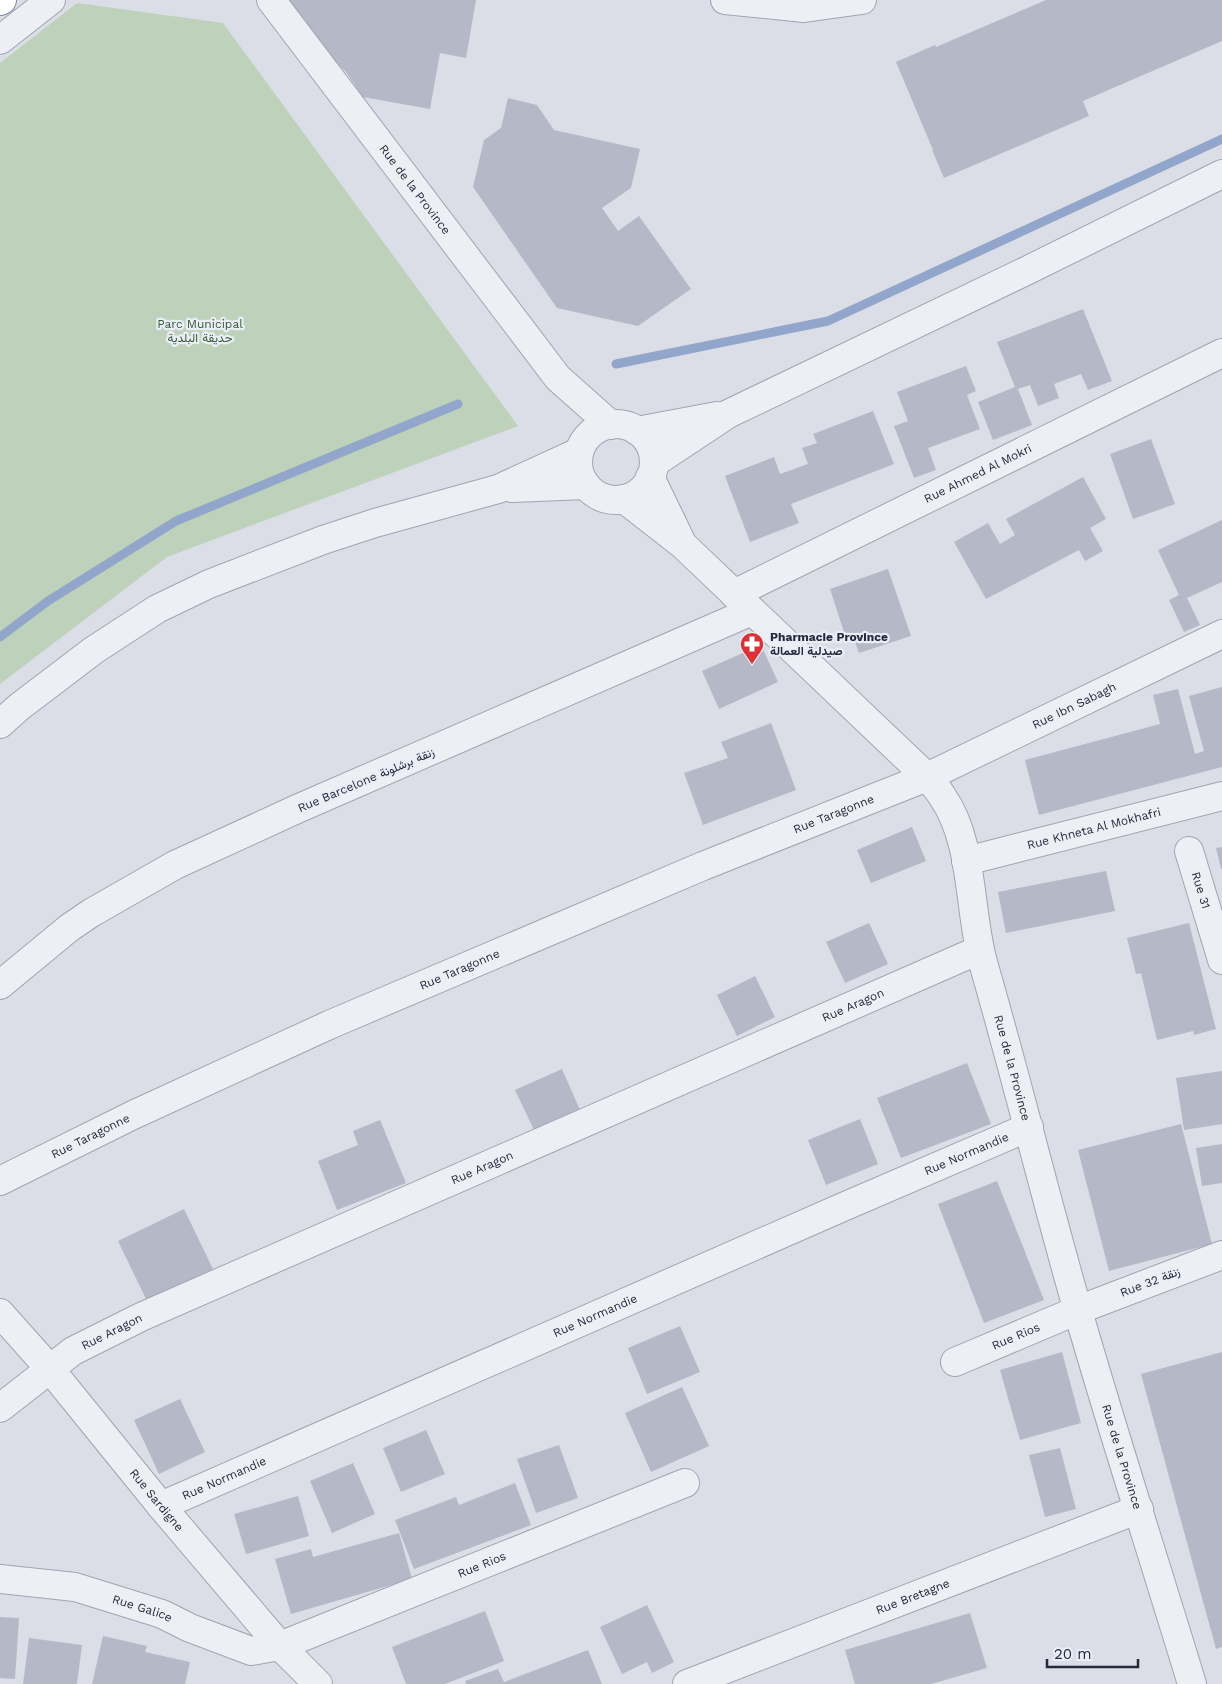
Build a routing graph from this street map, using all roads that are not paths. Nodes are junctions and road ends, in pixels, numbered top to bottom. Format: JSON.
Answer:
{"nodes":[{"id":1,"x":51,"y":0,"type":"edge"},
{"id":2,"x":725,"y":0,"type":"edge"},
{"id":3,"x":862,"y":0,"type":"edge"},
{"id":4,"x":269,"y":3,"type":"edge"},
{"id":5,"x":0,"y":40,"type":"edge"},
{"id":6,"x":1222,"y":174,"type":"edge"},
{"id":7,"x":1222,"y":354,"type":"edge"},
{"id":8,"x":558,"y":378,"type":"junction"},
{"id":9,"x":728,"y":414,"type":"junction"},
{"id":10,"x":611,"y":425,"type":"junction"},
{"id":11,"x":637,"y":431,"type":"junction"},
{"id":12,"x":582,"y":447,"type":"junction"},
{"id":13,"x":652,"y":470,"type":"junction"},
{"id":14,"x":586,"y":485,"type":"junction"},
{"id":15,"x":498,"y":489,"type":"junction"},
{"id":16,"x":624,"y":499,"type":"junction"},
{"id":17,"x":682,"y":545,"type":"junction"},
{"id":18,"x":743,"y":603,"type":"junction"},
{"id":19,"x":1222,"y":634,"type":"edge"},
{"id":20,"x":0,"y":724,"type":"edge"},
{"id":21,"x":927,"y":778,"type":"junction"},
{"id":22,"x":1222,"y":796,"type":"edge"},
{"id":23,"x":1189,"y":851,"type":"dead end"},
{"id":24,"x":966,"y":861,"type":"junction"},
{"id":25,"x":979,"y":950,"type":"junction"},
{"id":26,"x":1222,"y":960,"type":"edge"},
{"id":27,"x":0,"y":985,"type":"edge"},
{"id":28,"x":1029,"y":1127,"type":"junction"},
{"id":29,"x":0,"y":1181,"type":"edge"},
{"id":30,"x":1222,"y":1255,"type":"edge"},
{"id":31,"x":1078,"y":1310,"type":"junction"},
{"id":32,"x":0,"y":1313,"type":"edge"},
{"id":33,"x":955,"y":1362,"type":"dead end"},
{"id":34,"x":50,"y":1369,"type":"junction"},
{"id":35,"x":0,"y":1408,"type":"edge"},
{"id":36,"x":685,"y":1483,"type":"dead end"},
{"id":37,"x":161,"y":1506,"type":"junction"},
{"id":38,"x":1139,"y":1509,"type":"junction"},
{"id":39,"x":0,"y":1579,"type":"edge"},
{"id":40,"x":280,"y":1646,"type":"junction"},
{"id":41,"x":318,"y":1684,"type":"edge"},
{"id":42,"x":687,"y":1684,"type":"edge"},
{"id":43,"x":1192,"y":1684,"type":"edge"}],
"edges":[{"from":1,"to":5,"type":"street"},
{"from":2,"to":3,"type":"street"},
{"from":4,"to":8,"type":"street","name":"Rue de la Province"},
{"from":6,"to":9,"type":"street"},
{"from":7,"to":18,"type":"street","name":"Rue Ahmed Al Mokri"},
{"from":8,"to":10,"type":"street","name":"Rue de la Province"},
{"from":8,"to":12,"type":"street","name":"Rue de la Province"},
{"from":9,"to":11,"type":"street"},
{"from":9,"to":13,"type":"street"},
{"from":10,"to":11,"type":"street"},
{"from":10,"to":12,"type":"street"},
{"from":11,"to":13,"type":"street"},
{"from":12,"to":14,"type":"street"},
{"from":12,"to":15,"type":"street"},
{"from":13,"to":16,"type":"street"},
{"from":13,"to":17,"type":"street","name":"Rue de la Province"},
{"from":14,"to":15,"type":"street"},
{"from":14,"to":16,"type":"street"},
{"from":15,"to":20,"type":"street"},
{"from":16,"to":17,"type":"street","name":"Rue de la Province"},
{"from":17,"to":18,"type":"street","name":"Rue de la Province"},
{"from":18,"to":21,"type":"street","name":"Rue de la Province"},
{"from":18,"to":27,"type":"street","name":"Rue Barcelone زنقة برشلونة"},
{"from":19,"to":21,"type":"street","name":"Rue Ibn Sabagh"},
{"from":21,"to":24,"type":"street","name":"Rue de la Province"},
{"from":21,"to":29,"type":"street","name":"Rue Taragonne"},
{"from":22,"to":24,"type":"street","name":"Rue Khneta Al Mokhafri"},
{"from":23,"to":26,"type":"street","name":"Rue 31"},
{"from":24,"to":25,"type":"street","name":"Rue de la Province"},
{"from":25,"to":28,"type":"street","name":"Rue de la Province"},
{"from":25,"to":34,"type":"street","name":"Rue Aragon"},
{"from":28,"to":31,"type":"street","name":"Rue de la Province"},
{"from":28,"to":37,"type":"street","name":"Rue Normandie"},
{"from":30,"to":31,"type":"street","name":"Rue 32 زنقة"},
{"from":31,"to":33,"type":"street","name":"Rue Rios"},
{"from":31,"to":38,"type":"street","name":"Rue de la Province"},
{"from":32,"to":34,"type":"street","name":"Rue Sardigne"},
{"from":34,"to":35,"type":"street","name":"Rue Aragon"},
{"from":34,"to":37,"type":"street","name":"Rue Sardigne"},
{"from":36,"to":40,"type":"street","name":"Rue Rios"},
{"from":37,"to":40,"type":"street","name":"Rue Sardigne"},
{"from":38,"to":42,"type":"street","name":"Rue Bretagne"},
{"from":38,"to":43,"type":"street","name":"Rue de la Province"},
{"from":39,"to":40,"type":"street","name":"Rue Galice"},
{"from":40,"to":41,"type":"street","name":"Rue Sardigne"}]}
